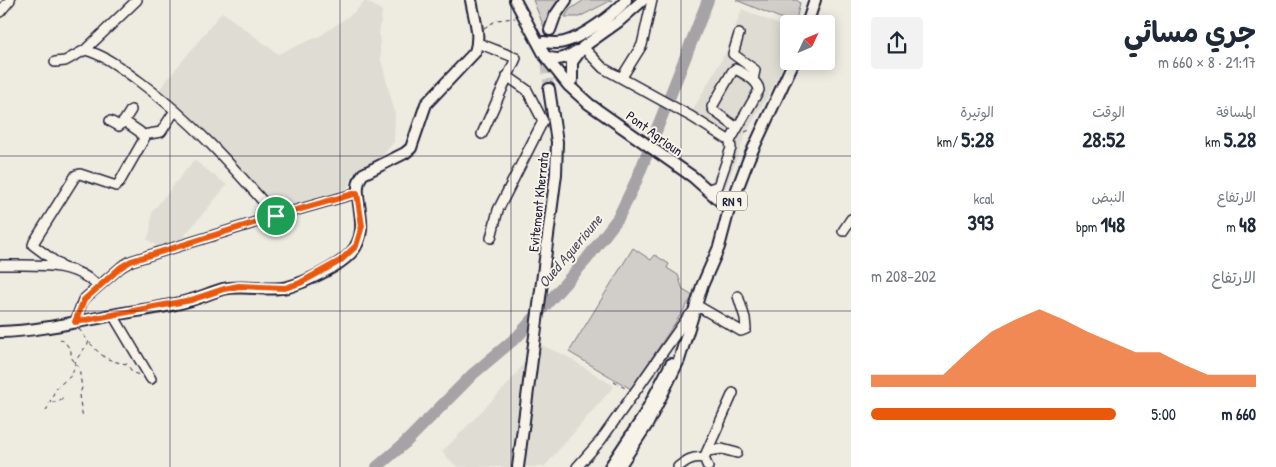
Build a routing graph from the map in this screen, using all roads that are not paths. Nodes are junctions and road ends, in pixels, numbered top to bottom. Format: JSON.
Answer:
{"nodes":[{"id":1,"x":10,"y":0,"type":"edge"},
{"id":2,"x":137,"y":0,"type":"edge"},
{"id":3,"x":515,"y":0,"type":"edge"},
{"id":4,"x":524,"y":0,"type":"edge"},
{"id":5,"x":566,"y":0,"type":"edge"},
{"id":6,"x":626,"y":0,"type":"edge"},
{"id":7,"x":642,"y":0,"type":"edge"},
{"id":8,"x":652,"y":0,"type":"edge"},
{"id":9,"x":814,"y":0,"type":"edge"},
{"id":10,"x":473,"y":3,"type":"edge"},
{"id":11,"x":0,"y":12,"type":"edge"},
{"id":12,"x":810,"y":15,"type":"edge"},
{"id":13,"x":550,"y":30,"type":"tunnel mouth"},
{"id":14,"x":739,"y":34,"type":"dead end"},
{"id":15,"x":478,"y":38,"type":"junction"},
{"id":16,"x":544,"y":42,"type":"junction"},
{"id":17,"x":583,"y":47,"type":"junction"},
{"id":18,"x":85,"y":50,"type":"junction"},
{"id":19,"x":550,"y":58,"type":"junction"},
{"id":20,"x":55,"y":62,"type":"dead end"},
{"id":21,"x":790,"y":70,"type":"edge"},
{"id":22,"x":508,"y":76,"type":"junction"},
{"id":23,"x":623,"y":78,"type":"junction"},
{"id":24,"x":572,"y":80,"type":"junction"},
{"id":25,"x":753,"y":80,"type":"junction"},
{"id":26,"x":549,"y":89,"type":"tunnel mouth"},
{"id":27,"x":130,"y":110,"type":"dead end"},
{"id":28,"x":600,"y":111,"type":"junction"},
{"id":29,"x":172,"y":115,"type":"dead end"},
{"id":30,"x":110,"y":121,"type":"dead end"},
{"id":31,"x":124,"y":121,"type":"junction"},
{"id":32,"x":737,"y":128,"type":"junction"},
{"id":33,"x":482,"y":134,"type":"dead end"},
{"id":34,"x":143,"y":135,"type":"junction"},
{"id":35,"x":730,"y":141,"type":"junction"},
{"id":36,"x":709,"y":189,"type":"junction"},
{"id":37,"x":357,"y":193,"type":"junction"},
{"id":38,"x":735,"y":195,"type":"junction"},
{"id":39,"x":729,"y":209,"type":"junction"},
{"id":40,"x":276,"y":216,"type":"junction"},
{"id":41,"x":851,"y":220,"type":"edge"},
{"id":42,"x":842,"y":231,"type":"dead end"},
{"id":43,"x":491,"y":238,"type":"dead end"},
{"id":44,"x":0,"y":265,"type":"edge"},
{"id":45,"x":61,"y":266,"type":"junction"},
{"id":46,"x":98,"y":286,"type":"junction"},
{"id":47,"x":738,"y":296,"type":"dead end"},
{"id":48,"x":696,"y":308,"type":"junction"},
{"id":49,"x":114,"y":315,"type":"junction"},
{"id":50,"x":75,"y":322,"type":"junction"},
{"id":51,"x":0,"y":332,"type":"edge"},
{"id":52,"x":682,"y":346,"type":"junction"},
{"id":53,"x":147,"y":378,"type":"road end"},
{"id":54,"x":733,"y":393,"type":"dead end"},
{"id":55,"x":737,"y":453,"type":"dead end"},
{"id":56,"x":705,"y":455,"type":"junction"},
{"id":57,"x":518,"y":467,"type":"edge"},
{"id":58,"x":577,"y":467,"type":"edge"},
{"id":59,"x":610,"y":467,"type":"edge"},
{"id":60,"x":618,"y":467,"type":"edge"},
{"id":61,"x":678,"y":467,"type":"edge"},
{"id":62,"x":708,"y":467,"type":"edge"}],
"edges":[{"from":1,"to":11,"type":"street"},
{"from":2,"to":18,"type":"street"},
{"from":3,"to":19,"type":"main road"},
{"from":4,"to":16,"type":"main road"},
{"from":5,"to":13,"type":"main road"},
{"from":6,"to":16,"type":"main road"},
{"from":7,"to":17,"type":"main road"},
{"from":8,"to":23,"type":"street"},
{"from":9,"to":12,"type":"main road"},
{"from":10,"to":15,"type":"main road"},
{"from":14,"to":25,"type":"street"},
{"from":15,"to":22,"type":"street"},
{"from":15,"to":37,"type":"main road"},
{"from":16,"to":19,"type":"main road"},
{"from":17,"to":19,"type":"main road"},
{"from":17,"to":23,"type":"street"},
{"from":17,"to":24,"type":"main road"},
{"from":18,"to":20,"type":"street"},
{"from":18,"to":40,"type":"street"},
{"from":19,"to":24,"type":"main road"},
{"from":19,"to":28,"type":"main road"},
{"from":21,"to":38,"type":"main road","number":"RN 9"},
{"from":22,"to":33,"type":"street"},
{"from":22,"to":43,"type":"street"},
{"from":23,"to":35,"type":"street"},
{"from":24,"to":28,"type":"main road"},
{"from":25,"to":32,"type":"street"},
{"from":25,"to":32,"type":"street"},
{"from":26,"to":57,"type":"main road","name":"Evitement Kherrata"},
{"from":27,"to":31,"type":"street"},
{"from":28,"to":36,"type":"main road","name":"Pont Agrioun"},
{"from":29,"to":34,"type":"street"},
{"from":30,"to":31,"type":"street"},
{"from":31,"to":34,"type":"street"},
{"from":32,"to":35,"type":"street"},
{"from":34,"to":45,"type":"street"},
{"from":35,"to":36,"type":"street"},
{"from":36,"to":38,"type":"main road"},
{"from":36,"to":39,"type":"main road","name":"Pont Agrioun"},
{"from":37,"to":40,"type":"street"},
{"from":37,"to":49,"type":"main road"},
{"from":38,"to":39,"type":"main road","number":"RN 9"},
{"from":39,"to":48,"type":"main road","number":"RN 9"},
{"from":40,"to":46,"type":"street"},
{"from":41,"to":42,"type":"street"},
{"from":44,"to":45,"type":"street"},
{"from":45,"to":46,"type":"street"},
{"from":46,"to":50,"type":"street"},
{"from":47,"to":48,"type":"street"},
{"from":48,"to":52,"type":"main road","number":"RN 9"},
{"from":48,"to":58,"type":"street"},
{"from":49,"to":50,"type":"main road"},
{"from":49,"to":53,"type":"street"},
{"from":50,"to":51,"type":"main road"},
{"from":52,"to":59,"type":"main road","number":"RN 9"},
{"from":52,"to":60,"type":"main road","number":"RN 9"},
{"from":54,"to":56,"type":"street"},
{"from":55,"to":56,"type":"street"},
{"from":56,"to":61,"type":"street"},
{"from":56,"to":62,"type":"street"}]}
